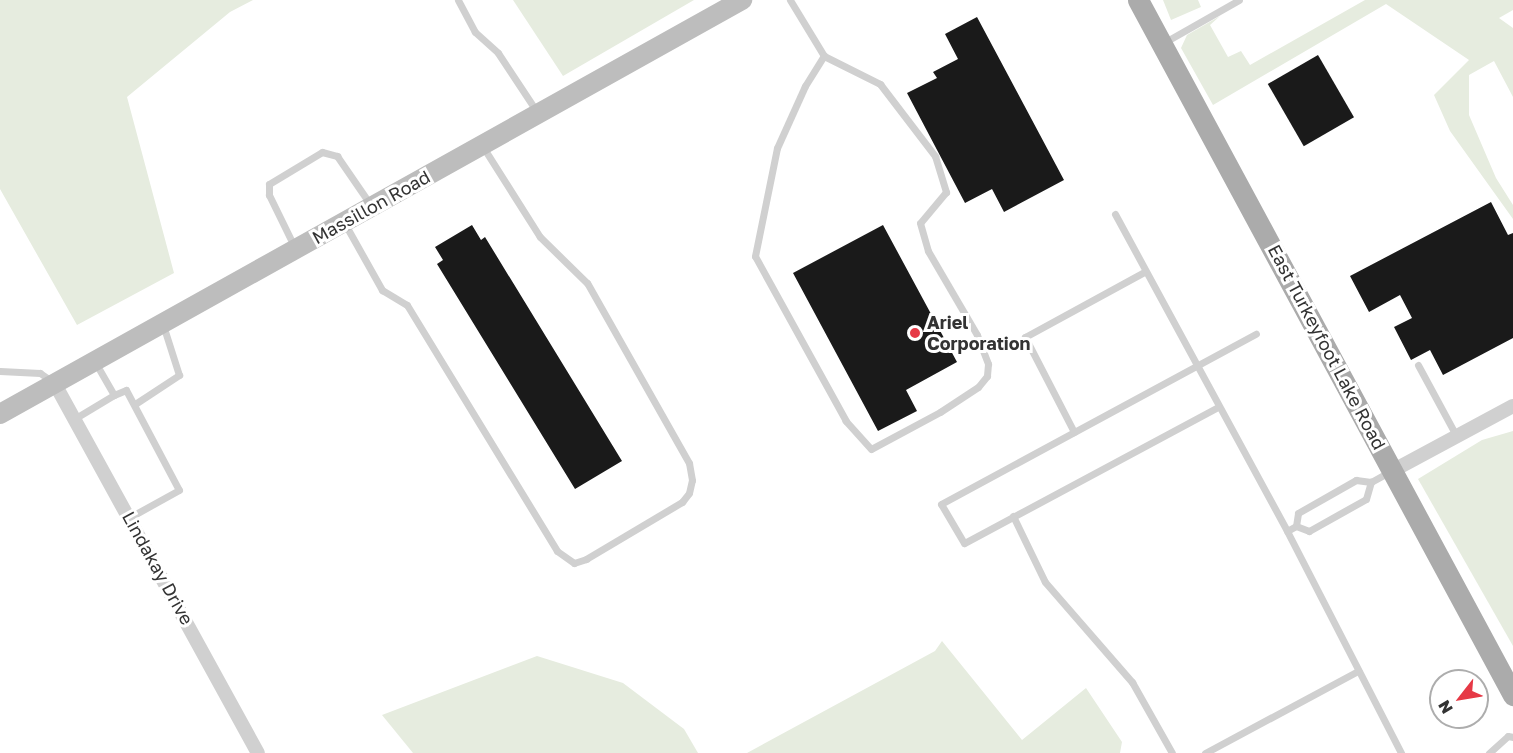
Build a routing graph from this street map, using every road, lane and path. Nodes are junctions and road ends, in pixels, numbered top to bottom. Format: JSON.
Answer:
{"nodes":[{"id":1,"x":458,"y":0,"type":"edge"},
{"id":2,"x":742,"y":0,"type":"edge"},
{"id":3,"x":790,"y":0,"type":"edge"},
{"id":4,"x":1138,"y":0,"type":"edge"},
{"id":5,"x":1239,"y":0,"type":"edge"},
{"id":6,"x":1163,"y":44,"type":"junction"},
{"id":7,"x":824,"y":56,"type":"junction"},
{"id":8,"x":538,"y":114,"type":"junction"},
{"id":9,"x":482,"y":145,"type":"junction"},
{"id":10,"x":371,"y":207,"type":"junction"},
{"id":11,"x":1115,"y":214,"type":"dead end"},
{"id":12,"x":343,"y":222,"type":"junction"},
{"id":13,"x":296,"y":249,"type":"junction"},
{"id":14,"x":1144,"y":272,"type":"junction"},
{"id":15,"x":163,"y":323,"type":"junction"},
{"id":16,"x":1256,"y":334,"type":"dead end"},
{"id":17,"x":95,"y":361,"type":"junction"},
{"id":18,"x":1418,"y":365,"type":"dead end"},
{"id":19,"x":1196,"y":367,"type":"junction"},
{"id":20,"x":0,"y":371,"type":"edge"},
{"id":21,"x":55,"y":384,"type":"junction"},
{"id":22,"x":114,"y":395,"type":"junction"},
{"id":23,"x":135,"y":404,"type":"junction"},
{"id":24,"x":1513,"y":406,"type":"edge"},
{"id":25,"x":1218,"y":407,"type":"junction"},
{"id":26,"x":0,"y":414,"type":"edge"},
{"id":27,"x":74,"y":419,"type":"junction"},
{"id":28,"x":1074,"y":432,"type":"junction"},
{"id":29,"x":1457,"y":437,"type":"junction"},
{"id":30,"x":1394,"y":470,"type":"junction"},
{"id":31,"x":1371,"y":482,"type":"junction"},
{"id":32,"x":1013,"y":516,"type":"junction"},
{"id":33,"x":130,"y":517,"type":"junction"},
{"id":34,"x":1296,"y":526,"type":"junction"},
{"id":35,"x":1287,"y":531,"type":"junction"},
{"id":36,"x":1358,"y":671,"type":"junction"},
{"id":37,"x":1513,"y":695,"type":"edge"},
{"id":38,"x":1513,"y":737,"type":"edge"},
{"id":39,"x":258,"y":753,"type":"edge"},
{"id":40,"x":1172,"y":753,"type":"edge"},
{"id":41,"x":1205,"y":753,"type":"edge"},
{"id":42,"x":1401,"y":753,"type":"edge"},
{"id":43,"x":1490,"y":753,"type":"edge"}],
"edges":[{"from":1,"to":8,"type":"lane"},
{"from":2,"to":8,"type":"main road","name":"Massillon Road"},
{"from":3,"to":7,"type":"lane"},
{"from":4,"to":6,"type":"main road","name":"East Turkeyfoot Lake Road"},
{"from":5,"to":6,"type":"lane"},
{"from":6,"to":30,"type":"main road","name":"East Turkeyfoot Lake Road"},
{"from":7,"to":7,"type":"lane"},
{"from":8,"to":9,"type":"main road","name":"Massillon Road"},
{"from":9,"to":10,"type":"main road","name":"Massillon Road"},
{"from":9,"to":12,"type":"lane"},
{"from":10,"to":12,"type":"main road","name":"Massillon Road"},
{"from":10,"to":13,"type":"lane"},
{"from":11,"to":14,"type":"lane"},
{"from":12,"to":13,"type":"main road","name":"Massillon Road"},
{"from":13,"to":15,"type":"main road","name":"Massillon Road"},
{"from":14,"to":19,"type":"lane"},
{"from":14,"to":28,"type":"lane"},
{"from":15,"to":17,"type":"main road","name":"Massillon Road"},
{"from":15,"to":23,"type":"lane"},
{"from":16,"to":19,"type":"lane"},
{"from":17,"to":21,"type":"main road","name":"Massillon Road"},
{"from":17,"to":22,"type":"lane"},
{"from":18,"to":29,"type":"lane"},
{"from":19,"to":25,"type":"lane"},
{"from":19,"to":28,"type":"lane"},
{"from":20,"to":21,"type":"lane"},
{"from":21,"to":26,"type":"main road","name":"Massillon Road"},
{"from":21,"to":27,"type":"street","name":"Lindakay Drive"},
{"from":22,"to":23,"type":"lane"},
{"from":22,"to":27,"type":"lane"},
{"from":23,"to":33,"type":"lane"},
{"from":24,"to":29,"type":"street"},
{"from":25,"to":32,"type":"lane"},
{"from":25,"to":35,"type":"lane"},
{"from":27,"to":33,"type":"street","name":"Lindakay Drive"},
{"from":28,"to":32,"type":"lane"},
{"from":29,"to":30,"type":"street"},
{"from":30,"to":31,"type":"lane"},
{"from":30,"to":37,"type":"main road","name":"East Turkeyfoot Lake Road"},
{"from":31,"to":34,"type":"lane"},
{"from":31,"to":34,"type":"lane"},
{"from":32,"to":40,"type":"lane"},
{"from":33,"to":39,"type":"street","name":"Lindakay Drive"},
{"from":34,"to":35,"type":"lane"},
{"from":35,"to":36,"type":"lane"},
{"from":36,"to":41,"type":"lane"},
{"from":36,"to":42,"type":"lane"},
{"from":38,"to":43,"type":"lane"}]}
